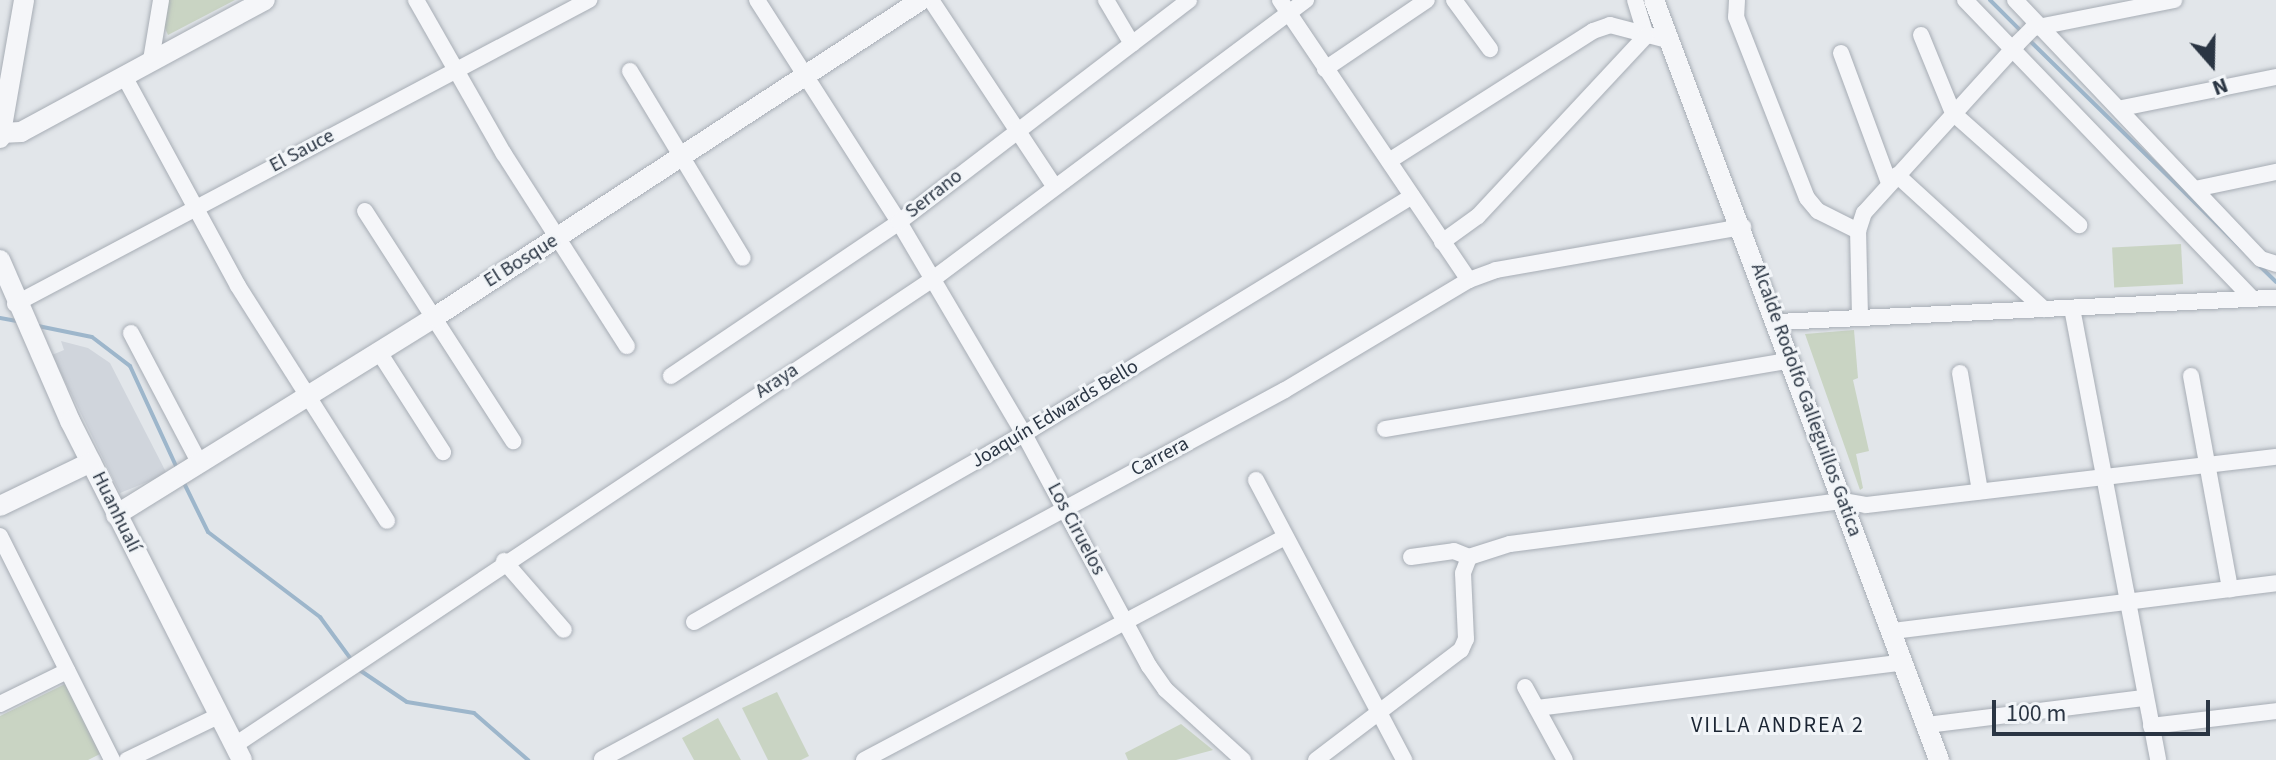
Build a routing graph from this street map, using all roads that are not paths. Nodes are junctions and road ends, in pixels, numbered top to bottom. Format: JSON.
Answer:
{"nodes":[{"id":1,"x":24,"y":0,"type":"edge"},
{"id":2,"x":161,"y":0,"type":"edge"},
{"id":3,"x":416,"y":0,"type":"edge"},
{"id":4,"x":589,"y":0,"type":"edge"},
{"id":5,"x":757,"y":0,"type":"edge"},
{"id":6,"x":921,"y":0,"type":"edge"},
{"id":7,"x":931,"y":0,"type":"edge"},
{"id":8,"x":1106,"y":0,"type":"edge"},
{"id":9,"x":1189,"y":0,"type":"edge"},
{"id":10,"x":1306,"y":0,"type":"edge"},
{"id":11,"x":1427,"y":0,"type":"edge"},
{"id":12,"x":1454,"y":0,"type":"edge"},
{"id":13,"x":1635,"y":0,"type":"edge"},
{"id":14,"x":1654,"y":0,"type":"edge"},
{"id":15,"x":1737,"y":0,"type":"edge"},
{"id":16,"x":1965,"y":0,"type":"edge"},
{"id":17,"x":2015,"y":0,"type":"edge"},
{"id":18,"x":2174,"y":0,"type":"edge"},
{"id":19,"x":253,"y":3,"type":"edge"},
{"id":20,"x":2109,"y":6,"type":"edge"},
{"id":21,"x":1284,"y":7,"type":"edge"},
{"id":22,"x":2038,"y":28,"type":"junction"},
{"id":23,"x":1921,"y":35,"type":"dead end"},
{"id":24,"x":1646,"y":36,"type":"junction"},
{"id":25,"x":1671,"y":41,"type":"junction"},
{"id":26,"x":1132,"y":44,"type":"junction"},
{"id":27,"x":2015,"y":46,"type":"junction"},
{"id":28,"x":1490,"y":49,"type":"dead end"},
{"id":29,"x":1841,"y":53,"type":"dead end"},
{"id":30,"x":151,"y":60,"type":"junction"},
{"id":31,"x":1325,"y":69,"type":"junction"},
{"id":32,"x":455,"y":71,"type":"junction"},
{"id":33,"x":630,"y":71,"type":"dead end"},
{"id":34,"x":124,"y":76,"type":"junction"},
{"id":35,"x":807,"y":77,"type":"junction"},
{"id":36,"x":2276,"y":77,"type":"edge"},
{"id":37,"x":5,"y":79,"type":"edge"},
{"id":38,"x":2122,"y":108,"type":"junction"},
{"id":39,"x":1953,"y":113,"type":"junction"},
{"id":40,"x":1016,"y":130,"type":"junction"},
{"id":41,"x":0,"y":136,"type":"edge"},
{"id":42,"x":683,"y":157,"type":"junction"},
{"id":43,"x":1389,"y":161,"type":"junction"},
{"id":44,"x":2276,"y":172,"type":"edge"},
{"id":45,"x":1893,"y":179,"type":"junction"},
{"id":46,"x":1055,"y":187,"type":"junction"},
{"id":47,"x":2195,"y":189,"type":"junction"},
{"id":48,"x":1412,"y":196,"type":"junction"},
{"id":49,"x":195,"y":209,"type":"junction"},
{"id":50,"x":365,"y":211,"type":"dead end"},
{"id":51,"x":899,"y":222,"type":"junction"},
{"id":52,"x":2079,"y":225,"type":"dead end"},
{"id":53,"x":1743,"y":227,"type":"junction"},
{"id":54,"x":1858,"y":231,"type":"junction"},
{"id":55,"x":559,"y":237,"type":"junction"},
{"id":56,"x":1442,"y":242,"type":"junction"},
{"id":57,"x":743,"y":258,"type":"dead end"},
{"id":58,"x":0,"y":260,"type":"edge"},
{"id":59,"x":2276,"y":264,"type":"edge"},
{"id":60,"x":933,"y":279,"type":"junction"},
{"id":61,"x":1469,"y":280,"type":"junction"},
{"id":62,"x":2276,"y":298,"type":"edge"},
{"id":63,"x":2253,"y":299,"type":"junction"},
{"id":64,"x":2072,"y":308,"type":"junction"},
{"id":65,"x":2044,"y":309,"type":"junction"},
{"id":66,"x":18,"y":310,"type":"junction"},
{"id":67,"x":435,"y":317,"type":"junction"},
{"id":68,"x":1860,"y":317,"type":"junction"},
{"id":69,"x":1778,"y":322,"type":"junction"},
{"id":70,"x":131,"y":333,"type":"dead end"},
{"id":71,"x":627,"y":346,"type":"dead end"},
{"id":72,"x":379,"y":352,"type":"junction"},
{"id":73,"x":1791,"y":360,"type":"junction"},
{"id":74,"x":1960,"y":373,"type":"dead end"},
{"id":75,"x":671,"y":376,"type":"dead end"},
{"id":76,"x":2191,"y":376,"type":"dead end"},
{"id":77,"x":307,"y":396,"type":"junction"},
{"id":78,"x":1385,"y":429,"type":"dead end"},
{"id":79,"x":1024,"y":434,"type":"junction"},
{"id":80,"x":513,"y":441,"type":"dead end"},
{"id":81,"x":443,"y":452,"type":"dead end"},
{"id":82,"x":2276,"y":457,"type":"edge"},
{"id":83,"x":91,"y":462,"type":"junction"},
{"id":84,"x":2210,"y":465,"type":"junction"},
{"id":85,"x":197,"y":466,"type":"junction"},
{"id":86,"x":2104,"y":476,"type":"junction"},
{"id":87,"x":1256,"y":480,"type":"dead end"},
{"id":88,"x":1980,"y":491,"type":"junction"},
{"id":89,"x":1843,"y":501,"type":"junction"},
{"id":90,"x":0,"y":506,"type":"edge"},
{"id":91,"x":1066,"y":508,"type":"junction"},
{"id":92,"x":116,"y":515,"type":"junction"},
{"id":93,"x":387,"y":521,"type":"dead end"},
{"id":94,"x":0,"y":536,"type":"edge"},
{"id":95,"x":1285,"y":537,"type":"junction"},
{"id":96,"x":1411,"y":557,"type":"dead end"},
{"id":97,"x":1469,"y":557,"type":"junction"},
{"id":98,"x":504,"y":561,"type":"junction"},
{"id":99,"x":2276,"y":583,"type":"edge"},
{"id":100,"x":2230,"y":589,"type":"junction"},
{"id":101,"x":2127,"y":602,"type":"junction"},
{"id":102,"x":1125,"y":621,"type":"junction"},
{"id":103,"x":694,"y":622,"type":"dead end"},
{"id":104,"x":564,"y":630,"type":"dead end"},
{"id":105,"x":1893,"y":631,"type":"junction"},
{"id":106,"x":1904,"y":662,"type":"junction"},
{"id":107,"x":67,"y":671,"type":"junction"},
{"id":108,"x":1525,"y":687,"type":"dead end"},
{"id":109,"x":2145,"y":698,"type":"junction"},
{"id":110,"x":0,"y":704,"type":"edge"},
{"id":111,"x":1537,"y":708,"type":"junction"},
{"id":112,"x":2276,"y":711,"type":"edge"},
{"id":113,"x":1378,"y":712,"type":"junction"},
{"id":114,"x":220,"y":715,"type":"junction"},
{"id":115,"x":1927,"y":725,"type":"junction"},
{"id":116,"x":2151,"y":726,"type":"junction"},
{"id":117,"x":238,"y":752,"type":"edge"},
{"id":118,"x":602,"y":759,"type":"edge"},
{"id":119,"x":112,"y":760,"type":"edge"},
{"id":120,"x":127,"y":760,"type":"edge"},
{"id":121,"x":864,"y":760,"type":"edge"},
{"id":122,"x":1243,"y":760,"type":"edge"},
{"id":123,"x":1316,"y":760,"type":"edge"},
{"id":124,"x":1404,"y":760,"type":"edge"},
{"id":125,"x":1565,"y":760,"type":"edge"},
{"id":126,"x":1939,"y":760,"type":"edge"},
{"id":127,"x":2158,"y":760,"type":"edge"}],
"edges":[{"from":1,"to":37,"type":"street"},
{"from":2,"to":30,"type":"street"},
{"from":3,"to":32,"type":"street"},
{"from":4,"to":32,"type":"street","name":"El Sauce"},
{"from":5,"to":35,"type":"street","name":"Los Ciruelos"},
{"from":6,"to":35,"type":"street","name":"El Bosque"},
{"from":7,"to":40,"type":"street"},
{"from":8,"to":26,"type":"street"},
{"from":9,"to":26,"type":"street","name":"Serrano"},
{"from":10,"to":21,"type":"street","name":"Araya"},
{"from":11,"to":31,"type":"street"},
{"from":12,"to":28,"type":"street"},
{"from":13,"to":24,"type":"street"},
{"from":14,"to":25,"type":"street","name":"Alcalde Rodolfo Galleguillos Gatica"},
{"from":15,"to":54,"type":"street"},
{"from":16,"to":27,"type":"street"},
{"from":17,"to":22,"type":"street"},
{"from":18,"to":20,"type":"street"},
{"from":19,"to":30,"type":"street"},
{"from":20,"to":22,"type":"street"},
{"from":21,"to":31,"type":"street"},
{"from":21,"to":46,"type":"street","name":"Araya"},
{"from":22,"to":27,"type":"street"},
{"from":22,"to":38,"type":"street"},
{"from":23,"to":39,"type":"street"},
{"from":24,"to":25,"type":"street"},
{"from":24,"to":43,"type":"street"},
{"from":24,"to":56,"type":"street"},
{"from":25,"to":53,"type":"street","name":"Alcalde Rodolfo Galleguillos Gatica"},
{"from":26,"to":40,"type":"street","name":"Serrano"},
{"from":27,"to":39,"type":"street"},
{"from":27,"to":63,"type":"street"},
{"from":29,"to":45,"type":"street"},
{"from":30,"to":34,"type":"street"},
{"from":31,"to":43,"type":"street"},
{"from":32,"to":49,"type":"street","name":"El Sauce"},
{"from":32,"to":55,"type":"street"},
{"from":33,"to":42,"type":"street"},
{"from":34,"to":41,"type":"street"},
{"from":34,"to":49,"type":"street"},
{"from":35,"to":42,"type":"street","name":"El Bosque"},
{"from":35,"to":51,"type":"street","name":"Los Ciruelos"},
{"from":36,"to":38,"type":"street"},
{"from":37,"to":41,"type":"street"},
{"from":38,"to":47,"type":"street"},
{"from":39,"to":45,"type":"street"},
{"from":39,"to":52,"type":"street"},
{"from":40,"to":46,"type":"street"},
{"from":40,"to":51,"type":"street","name":"Serrano"},
{"from":42,"to":55,"type":"street","name":"El Bosque"},
{"from":42,"to":57,"type":"street"},
{"from":43,"to":48,"type":"street"},
{"from":44,"to":47,"type":"street"},
{"from":45,"to":54,"type":"street"},
{"from":45,"to":65,"type":"street"},
{"from":46,"to":60,"type":"street","name":"Araya"},
{"from":47,"to":59,"type":"street"},
{"from":48,"to":56,"type":"street"},
{"from":48,"to":79,"type":"street","name":"Joaquín Edwards Bello"},
{"from":49,"to":66,"type":"street","name":"El Sauce"},
{"from":49,"to":77,"type":"street"},
{"from":50,"to":67,"type":"street"},
{"from":51,"to":60,"type":"street","name":"Los Ciruelos"},
{"from":51,"to":75,"type":"street","name":"Serrano"},
{"from":53,"to":61,"type":"street","name":"Carrera"},
{"from":53,"to":69,"type":"street","name":"Alcalde Rodolfo Galleguillos Gatica"},
{"from":54,"to":68,"type":"street"},
{"from":55,"to":67,"type":"street","name":"El Bosque"},
{"from":55,"to":71,"type":"street"},
{"from":56,"to":61,"type":"street"},
{"from":58,"to":66,"type":"street","name":"Huanhualí"},
{"from":60,"to":79,"type":"street","name":"Los Ciruelos"},
{"from":60,"to":98,"type":"street","name":"Araya"},
{"from":61,"to":91,"type":"street","name":"Carrera"},
{"from":62,"to":63,"type":"street"},
{"from":63,"to":64,"type":"street"},
{"from":64,"to":65,"type":"street"},
{"from":64,"to":86,"type":"street"},
{"from":65,"to":68,"type":"street"},
{"from":66,"to":83,"type":"street","name":"Huanhualí"},
{"from":67,"to":72,"type":"street","name":"El Bosque"},
{"from":67,"to":80,"type":"street"},
{"from":68,"to":69,"type":"street"},
{"from":69,"to":73,"type":"street","name":"Alcalde Rodolfo Galleguillos Gatica"},
{"from":70,"to":85,"type":"street"},
{"from":72,"to":77,"type":"street","name":"El Bosque"},
{"from":72,"to":81,"type":"street"},
{"from":73,"to":78,"type":"street"},
{"from":73,"to":89,"type":"street","name":"Alcalde Rodolfo Galleguillos Gatica"},
{"from":74,"to":88,"type":"street"},
{"from":76,"to":84,"type":"street"},
{"from":77,"to":85,"type":"street","name":"El Bosque"},
{"from":77,"to":93,"type":"street"},
{"from":79,"to":91,"type":"street","name":"Los Ciruelos"},
{"from":79,"to":103,"type":"street","name":"Joaquín Edwards Bello"},
{"from":82,"to":84,"type":"street"},
{"from":83,"to":90,"type":"street"},
{"from":83,"to":92,"type":"street","name":"Huanhualí"},
{"from":84,"to":86,"type":"street"},
{"from":84,"to":100,"type":"street"},
{"from":85,"to":92,"type":"street","name":"El Bosque"},
{"from":86,"to":88,"type":"street"},
{"from":86,"to":101,"type":"street"},
{"from":87,"to":95,"type":"street"},
{"from":88,"to":89,"type":"street"},
{"from":89,"to":97,"type":"street"},
{"from":89,"to":105,"type":"street","name":"Alcalde Rodolfo Galleguillos Gatica"},
{"from":91,"to":102,"type":"street","name":"Los Ciruelos"},
{"from":91,"to":118,"type":"street","name":"Carrera"},
{"from":92,"to":114,"type":"street","name":"Huanhualí"},
{"from":94,"to":107,"type":"street"},
{"from":95,"to":102,"type":"street"},
{"from":95,"to":113,"type":"street"},
{"from":96,"to":97,"type":"street"},
{"from":97,"to":113,"type":"street"},
{"from":98,"to":104,"type":"street"},
{"from":98,"to":117,"type":"street","name":"Araya"},
{"from":99,"to":100,"type":"street"},
{"from":100,"to":101,"type":"street"},
{"from":101,"to":105,"type":"street"},
{"from":101,"to":109,"type":"street"},
{"from":102,"to":121,"type":"street"},
{"from":102,"to":122,"type":"street","name":"Los Ciruelos"},
{"from":105,"to":106,"type":"street","name":"Alcalde Rodolfo Galleguillos Gatica"},
{"from":106,"to":111,"type":"street"},
{"from":106,"to":115,"type":"street","name":"Alcalde Rodolfo Galleguillos Gatica"},
{"from":107,"to":110,"type":"street"},
{"from":107,"to":119,"type":"street"},
{"from":108,"to":111,"type":"street"},
{"from":109,"to":115,"type":"street"},
{"from":109,"to":116,"type":"street"},
{"from":111,"to":125,"type":"street"},
{"from":112,"to":116,"type":"street"},
{"from":113,"to":123,"type":"street"},
{"from":113,"to":124,"type":"street"},
{"from":114,"to":117,"type":"street","name":"Huanhualí"},
{"from":114,"to":120,"type":"street"},
{"from":115,"to":126,"type":"street","name":"Alcalde Rodolfo Galleguillos Gatica"},
{"from":116,"to":127,"type":"street"}]}
